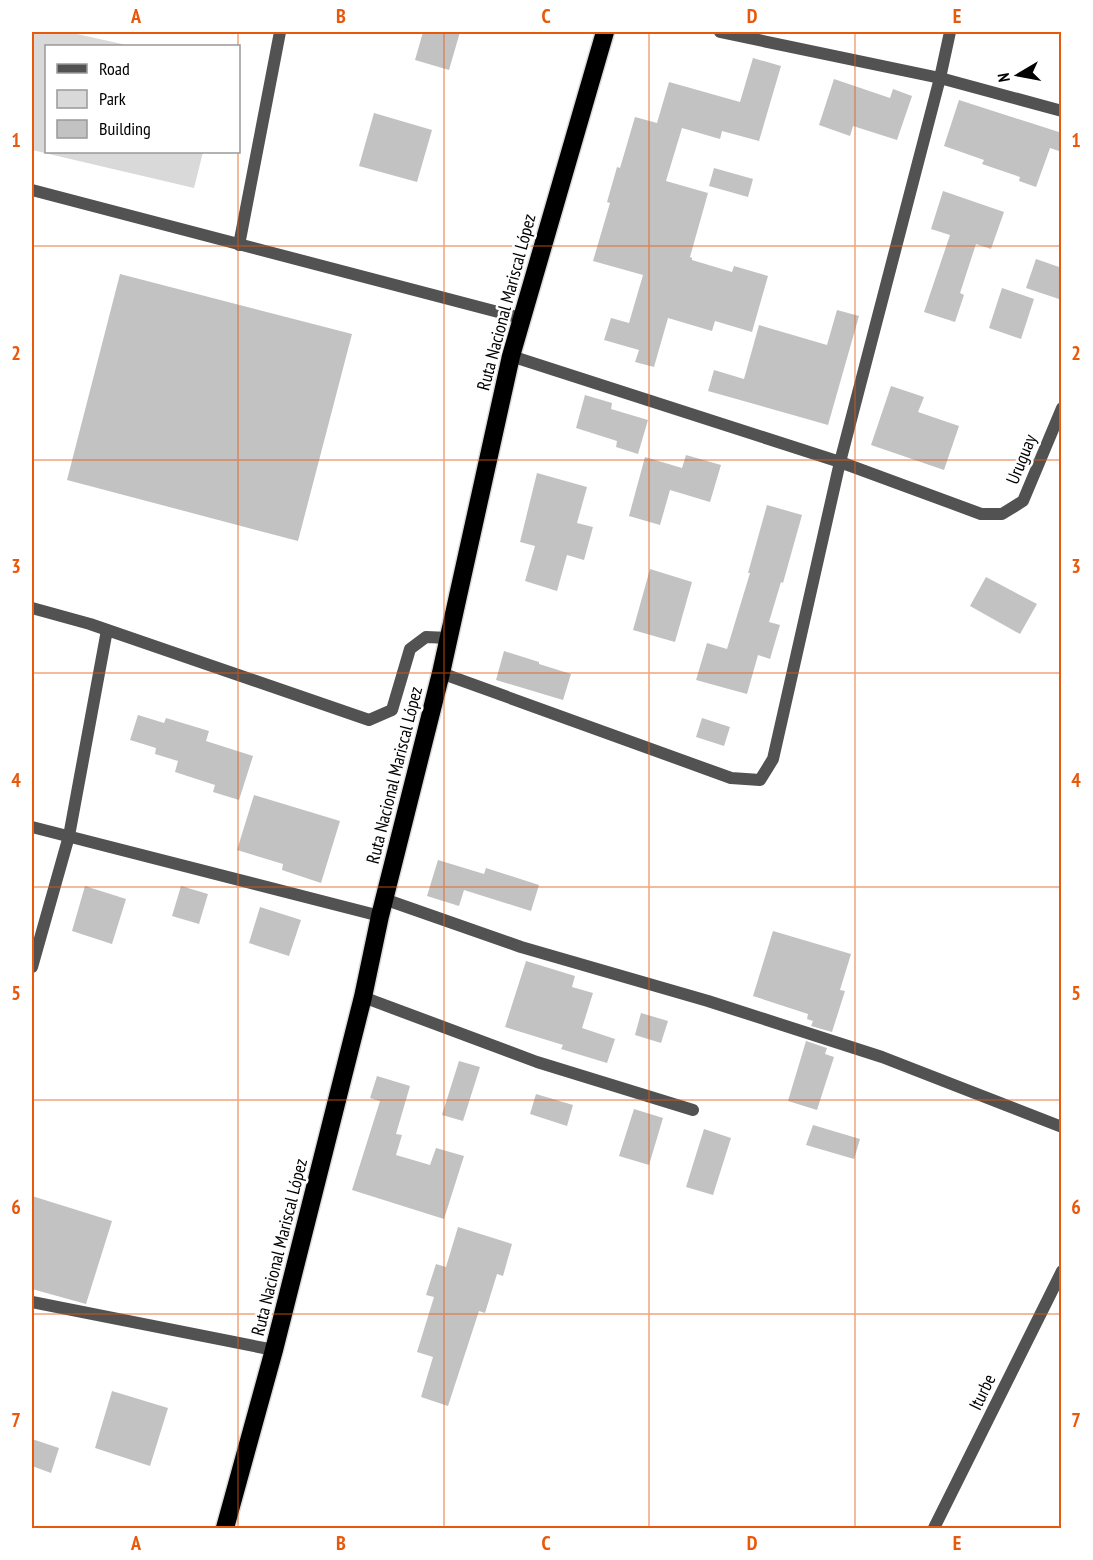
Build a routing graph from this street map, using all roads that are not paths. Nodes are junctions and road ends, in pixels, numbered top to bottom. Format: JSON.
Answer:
{"nodes":[{"id":1,"x":280,"y":32,"type":"edge"},
{"id":2,"x":604,"y":32,"type":"edge"},
{"id":3,"x":720,"y":32,"type":"edge"},
{"id":4,"x":950,"y":32,"type":"edge"},
{"id":5,"x":940,"y":78,"type":"junction"},
{"id":6,"x":1062,"y":111,"type":"edge"},
{"id":7,"x":32,"y":190,"type":"edge"},
{"id":8,"x":240,"y":244,"type":"junction"},
{"id":9,"x":521,"y":318,"type":"junction"},
{"id":10,"x":511,"y":356,"type":"junction"},
{"id":11,"x":1062,"y":408,"type":"edge"},
{"id":12,"x":840,"y":462,"type":"junction"},
{"id":13,"x":32,"y":608,"type":"edge"},
{"id":14,"x":107,"y":630,"type":"junction"},
{"id":15,"x":449,"y":638,"type":"junction"},
{"id":16,"x":441,"y":673,"type":"junction"},
{"id":17,"x":32,"y":827,"type":"edge"},
{"id":18,"x":69,"y":836,"type":"junction"},
{"id":19,"x":382,"y":908,"type":"junction"},
{"id":20,"x":32,"y":967,"type":"edge"},
{"id":21,"x":363,"y":998,"type":"junction"},
{"id":22,"x":693,"y":1110,"type":"dead end"},
{"id":23,"x":1062,"y":1127,"type":"edge"},
{"id":24,"x":1062,"y":1271,"type":"edge"},
{"id":25,"x":32,"y":1302,"type":"edge"},
{"id":26,"x":274,"y":1350,"type":"junction"},
{"id":27,"x":225,"y":1528,"type":"edge"},
{"id":28,"x":934,"y":1528,"type":"edge"}],
"edges":[{"from":1,"to":8,"type":"street"},
{"from":2,"to":9,"type":"highway","name":"Ruta Nacional Mariscal López"},
{"from":3,"to":5,"type":"street"},
{"from":4,"to":5,"type":"street"},
{"from":5,"to":6,"type":"street"},
{"from":5,"to":12,"type":"street"},
{"from":7,"to":8,"type":"street"},
{"from":8,"to":9,"type":"street"},
{"from":9,"to":10,"type":"highway","name":"Ruta Nacional Mariscal López"},
{"from":10,"to":12,"type":"street"},
{"from":10,"to":15,"type":"highway","name":"Ruta Nacional Mariscal López"},
{"from":11,"to":12,"type":"street","name":"Uruguay"},
{"from":12,"to":16,"type":"street"},
{"from":13,"to":14,"type":"street"},
{"from":14,"to":15,"type":"street"},
{"from":14,"to":18,"type":"street"},
{"from":15,"to":16,"type":"highway","name":"Ruta Nacional Mariscal López"},
{"from":16,"to":19,"type":"highway","name":"Ruta Nacional Mariscal López"},
{"from":17,"to":18,"type":"street"},
{"from":18,"to":19,"type":"street"},
{"from":18,"to":20,"type":"street"},
{"from":19,"to":21,"type":"highway","name":"Ruta Nacional Mariscal López"},
{"from":19,"to":23,"type":"street"},
{"from":21,"to":22,"type":"street"},
{"from":21,"to":26,"type":"highway","name":"Ruta Nacional Mariscal López"},
{"from":24,"to":28,"type":"street","name":"Iturbe"},
{"from":25,"to":26,"type":"street"},
{"from":26,"to":27,"type":"highway","name":"Ruta Nacional Mariscal López"}]}
